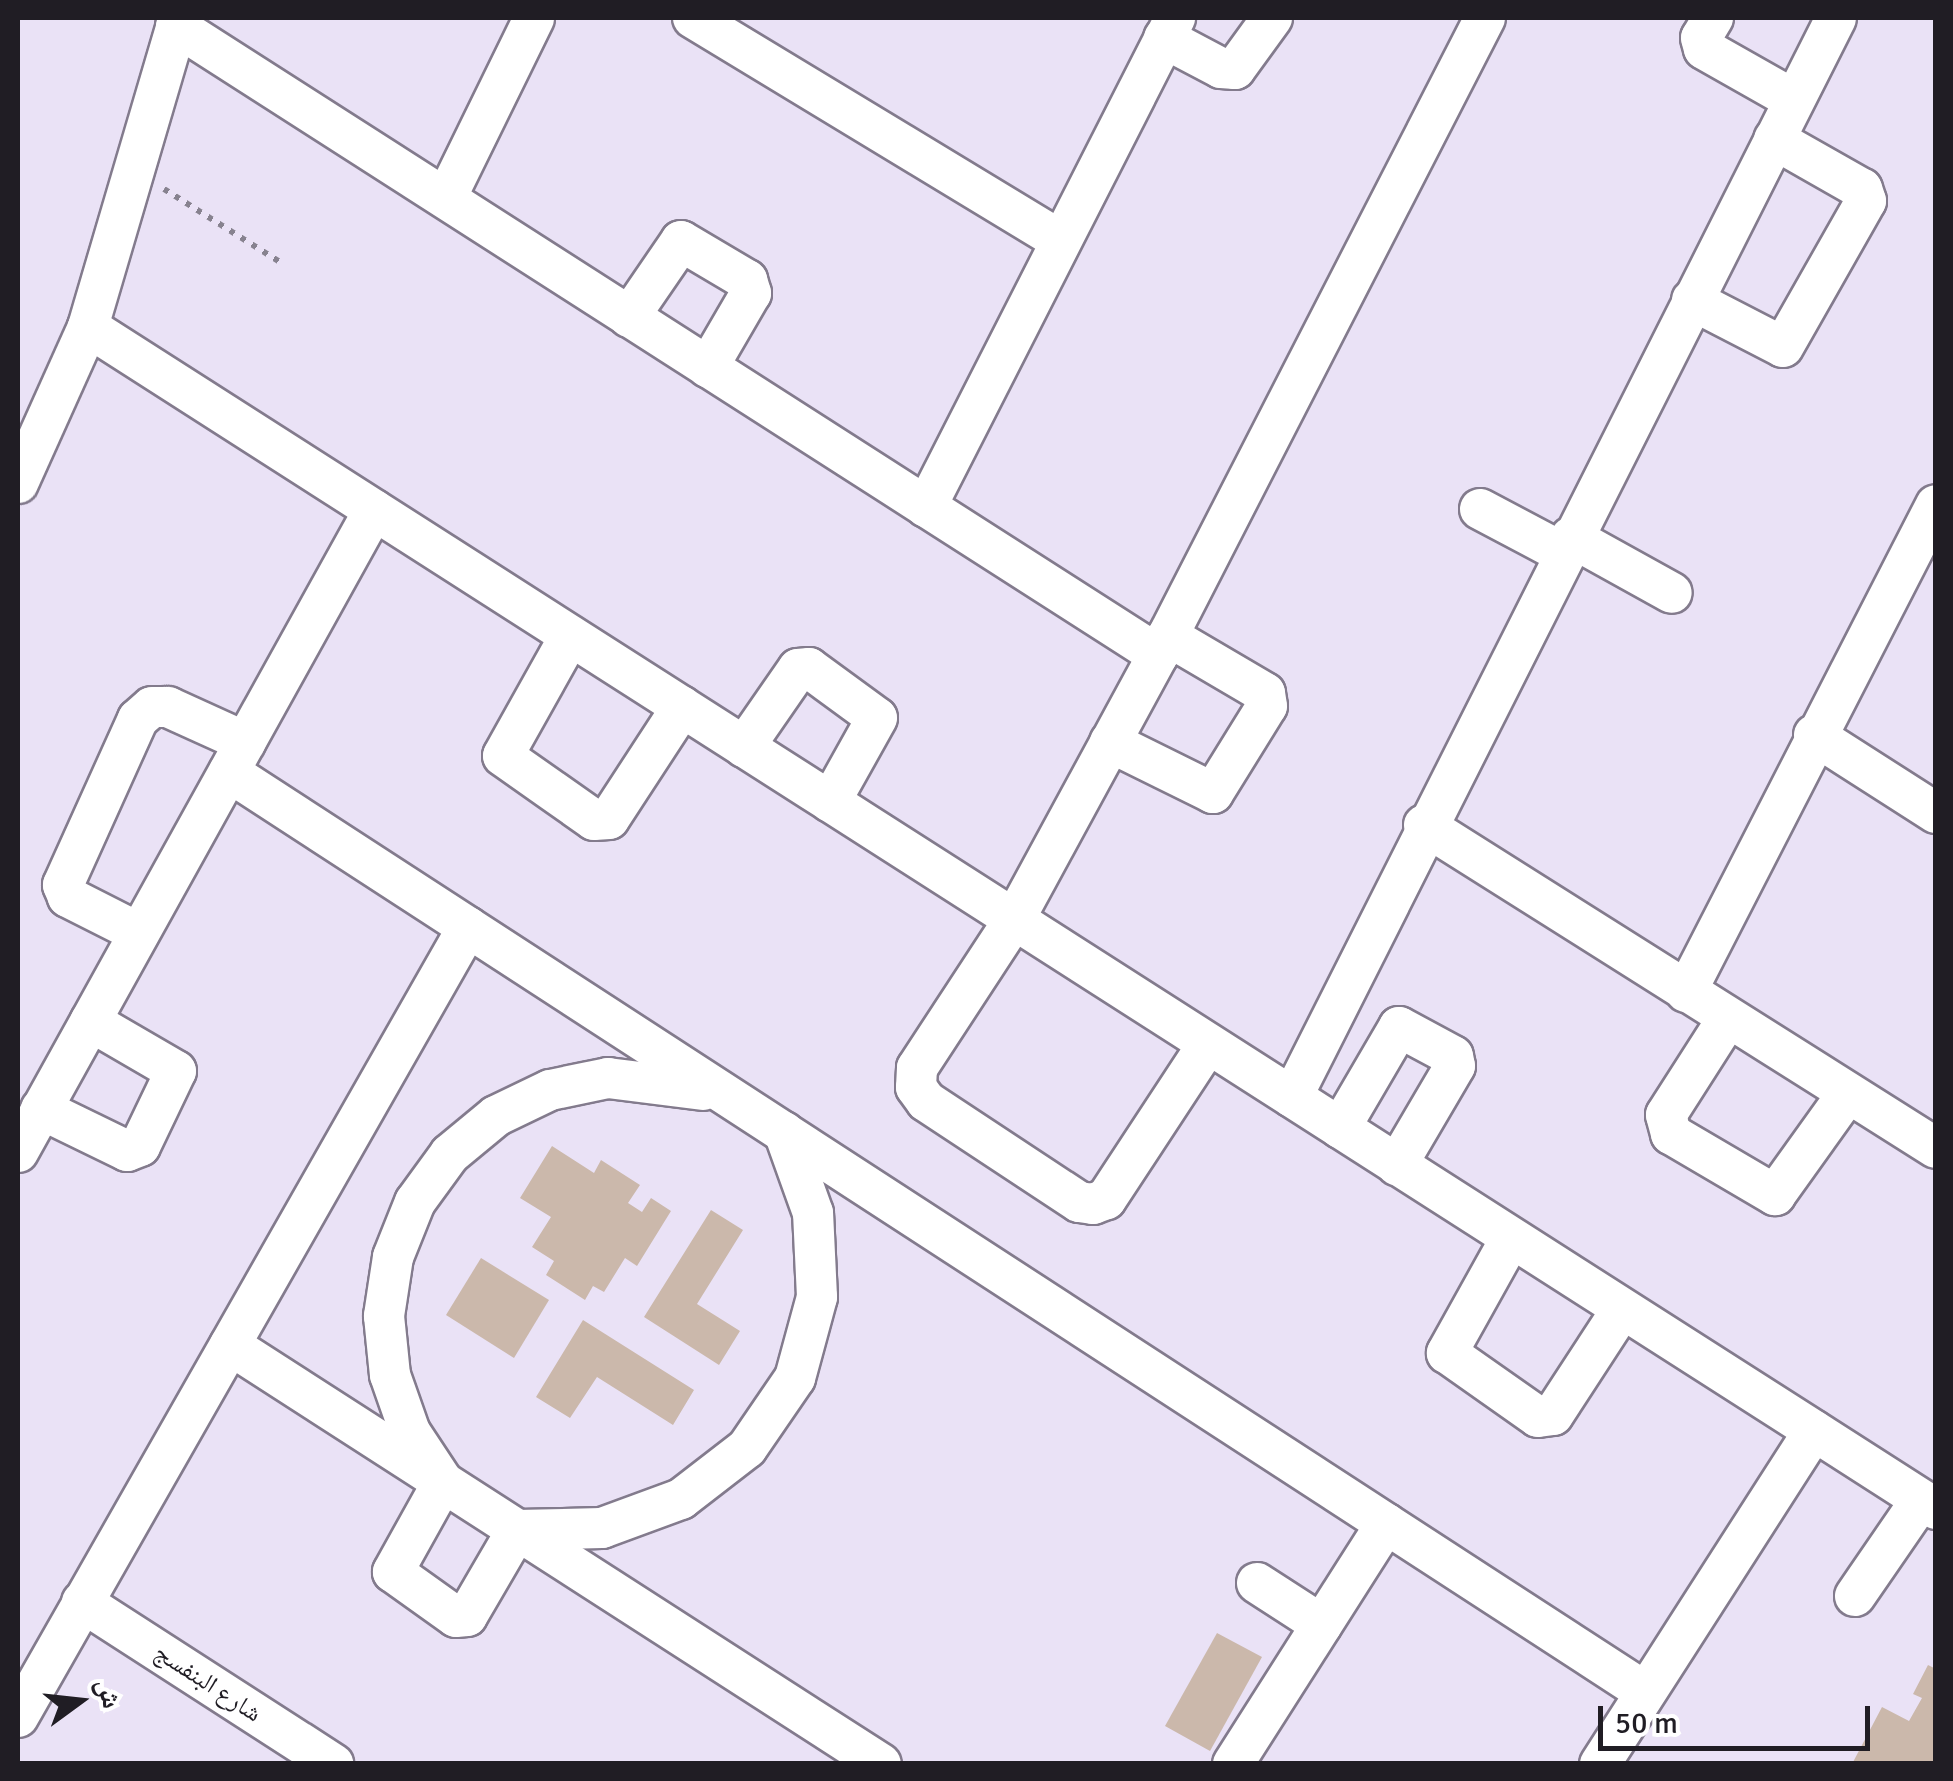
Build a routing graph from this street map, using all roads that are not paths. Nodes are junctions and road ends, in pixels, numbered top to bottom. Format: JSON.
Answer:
{"nodes":[{"id":1,"x":534,"y":18,"type":"edge"},
{"id":2,"x":693,"y":18,"type":"edge"},
{"id":3,"x":1272,"y":18,"type":"edge"},
{"id":4,"x":1485,"y":18,"type":"edge"},
{"id":5,"x":1713,"y":18,"type":"edge"},
{"id":6,"x":1836,"y":18,"type":"edge"},
{"id":7,"x":178,"y":22,"type":"edge"},
{"id":8,"x":1170,"y":28,"type":"edge"},
{"id":9,"x":1794,"y":100,"type":"junction"},
{"id":10,"x":1774,"y":139,"type":"junction"},
{"id":11,"x":446,"y":198,"type":"junction"},
{"id":12,"x":1061,"y":241,"type":"junction"},
{"id":13,"x":1692,"y":300,"type":"junction"},
{"id":14,"x":629,"y":316,"type":"junction"},
{"id":15,"x":88,"y":328,"type":"junction"},
{"id":16,"x":708,"y":367,"type":"junction"},
{"id":17,"x":18,"y":484,"type":"edge"},
{"id":18,"x":1936,"y":506,"type":"edge"},
{"id":19,"x":926,"y":507,"type":"junction"},
{"id":20,"x":1480,"y":509,"type":"dead end"},
{"id":21,"x":374,"y":510,"type":"junction"},
{"id":22,"x":1567,"y":545,"type":"junction"},
{"id":23,"x":1672,"y":592,"type":"dead end"},
{"id":24,"x":570,"y":636,"type":"junction"},
{"id":25,"x":1163,"y":646,"type":"junction"},
{"id":26,"x":682,"y":707,"type":"junction"},
{"id":27,"x":1814,"y":735,"type":"junction"},
{"id":28,"x":1110,"y":742,"type":"junction"},
{"id":29,"x":744,"y":747,"type":"junction"},
{"id":30,"x":237,"y":757,"type":"junction"},
{"id":31,"x":830,"y":802,"type":"junction"},
{"id":32,"x":1936,"y":812,"type":"edge"},
{"id":33,"x":1424,"y":824,"type":"junction"},
{"id":34,"x":1014,"y":920,"type":"junction"},
{"id":35,"x":468,"y":928,"type":"junction"},
{"id":36,"x":139,"y":932,"type":"junction"},
{"id":37,"x":1686,"y":992,"type":"junction"},
{"id":38,"x":1728,"y":1018,"type":"junction"},
{"id":39,"x":90,"y":1021,"type":"junction"},
{"id":40,"x":1208,"y":1044,"type":"junction"},
{"id":41,"x":1848,"y":1094,"type":"junction"},
{"id":42,"x":726,"y":1095,"type":"junction"},
{"id":43,"x":1292,"y":1098,"type":"junction"},
{"id":44,"x":41,"y":1109,"type":"junction"},
{"id":45,"x":1340,"y":1128,"type":"junction"},
{"id":46,"x":784,"y":1132,"type":"junction"},
{"id":47,"x":1936,"y":1148,"type":"edge"},
{"id":48,"x":18,"y":1152,"type":"edge"},
{"id":49,"x":1397,"y":1165,"type":"junction"},
{"id":50,"x":1511,"y":1238,"type":"junction"},
{"id":51,"x":1622,"y":1309,"type":"junction"},
{"id":52,"x":230,"y":1345,"type":"junction"},
{"id":53,"x":1814,"y":1431,"type":"junction"},
{"id":54,"x":443,"y":1482,"type":"junction"},
{"id":55,"x":1928,"y":1504,"type":"edge"},
{"id":56,"x":1386,"y":1524,"type":"junction"},
{"id":57,"x":517,"y":1530,"type":"junction"},
{"id":58,"x":1257,"y":1583,"type":"dead end"},
{"id":59,"x":1855,"y":1596,"type":"dead end"},
{"id":60,"x":82,"y":1602,"type":"junction"},
{"id":61,"x":1322,"y":1625,"type":"junction"},
{"id":62,"x":1645,"y":1692,"type":"junction"},
{"id":63,"x":18,"y":1717,"type":"edge"},
{"id":64,"x":333,"y":1764,"type":"edge"},
{"id":65,"x":881,"y":1764,"type":"edge"},
{"id":66,"x":1233,"y":1764,"type":"edge"},
{"id":67,"x":1600,"y":1764,"type":"edge"}],
"edges":[{"from":1,"to":11,"type":"street"},
{"from":2,"to":12,"type":"street"},
{"from":3,"to":8,"type":"street"},
{"from":4,"to":25,"type":"street"},
{"from":5,"to":9,"type":"street"},
{"from":6,"to":9,"type":"street"},
{"from":7,"to":11,"type":"street"},
{"from":7,"to":15,"type":"street"},
{"from":8,"to":12,"type":"street"},
{"from":9,"to":10,"type":"street"},
{"from":10,"to":13,"type":"street"},
{"from":10,"to":13,"type":"street"},
{"from":11,"to":14,"type":"street"},
{"from":12,"to":19,"type":"street"},
{"from":13,"to":22,"type":"street"},
{"from":14,"to":16,"type":"street"},
{"from":14,"to":16,"type":"street"},
{"from":15,"to":17,"type":"street"},
{"from":15,"to":21,"type":"street"},
{"from":16,"to":19,"type":"street"},
{"from":18,"to":27,"type":"street"},
{"from":19,"to":25,"type":"street"},
{"from":20,"to":22,"type":"street"},
{"from":21,"to":24,"type":"street"},
{"from":21,"to":30,"type":"street"},
{"from":22,"to":23,"type":"street"},
{"from":22,"to":33,"type":"street"},
{"from":24,"to":26,"type":"street"},
{"from":24,"to":26,"type":"street"},
{"from":25,"to":28,"type":"street"},
{"from":25,"to":28,"type":"street"},
{"from":26,"to":29,"type":"street"},
{"from":27,"to":32,"type":"street"},
{"from":27,"to":37,"type":"street"},
{"from":28,"to":34,"type":"street"},
{"from":29,"to":31,"type":"street"},
{"from":29,"to":31,"type":"street"},
{"from":30,"to":35,"type":"street"},
{"from":30,"to":36,"type":"street"},
{"from":30,"to":36,"type":"street"},
{"from":31,"to":34,"type":"street"},
{"from":33,"to":37,"type":"street"},
{"from":33,"to":43,"type":"street"},
{"from":34,"to":40,"type":"street"},
{"from":34,"to":40,"type":"street"},
{"from":35,"to":42,"type":"street"},
{"from":35,"to":52,"type":"street"},
{"from":36,"to":39,"type":"street"},
{"from":37,"to":38,"type":"street"},
{"from":38,"to":41,"type":"street"},
{"from":38,"to":41,"type":"street"},
{"from":39,"to":44,"type":"street"},
{"from":39,"to":44,"type":"street"},
{"from":40,"to":43,"type":"street"},
{"from":41,"to":47,"type":"street"},
{"from":42,"to":46,"type":"street"},
{"from":42,"to":54,"type":"street"},
{"from":43,"to":45,"type":"street"},
{"from":44,"to":48,"type":"street"},
{"from":45,"to":49,"type":"street"},
{"from":45,"to":49,"type":"street"},
{"from":46,"to":56,"type":"street"},
{"from":46,"to":57,"type":"street"},
{"from":49,"to":50,"type":"street"},
{"from":50,"to":51,"type":"street"},
{"from":50,"to":51,"type":"street"},
{"from":51,"to":53,"type":"street"},
{"from":52,"to":54,"type":"street"},
{"from":52,"to":60,"type":"street"},
{"from":53,"to":55,"type":"street"},
{"from":53,"to":62,"type":"street"},
{"from":54,"to":57,"type":"street"},
{"from":54,"to":57,"type":"street"},
{"from":55,"to":59,"type":"street"},
{"from":56,"to":61,"type":"street"},
{"from":56,"to":62,"type":"street"},
{"from":57,"to":65,"type":"street"},
{"from":58,"to":61,"type":"street"},
{"from":60,"to":63,"type":"street"},
{"from":60,"to":64,"type":"street","name":"شارع البنفسج"},
{"from":61,"to":66,"type":"street"},
{"from":62,"to":67,"type":"street"}]}
